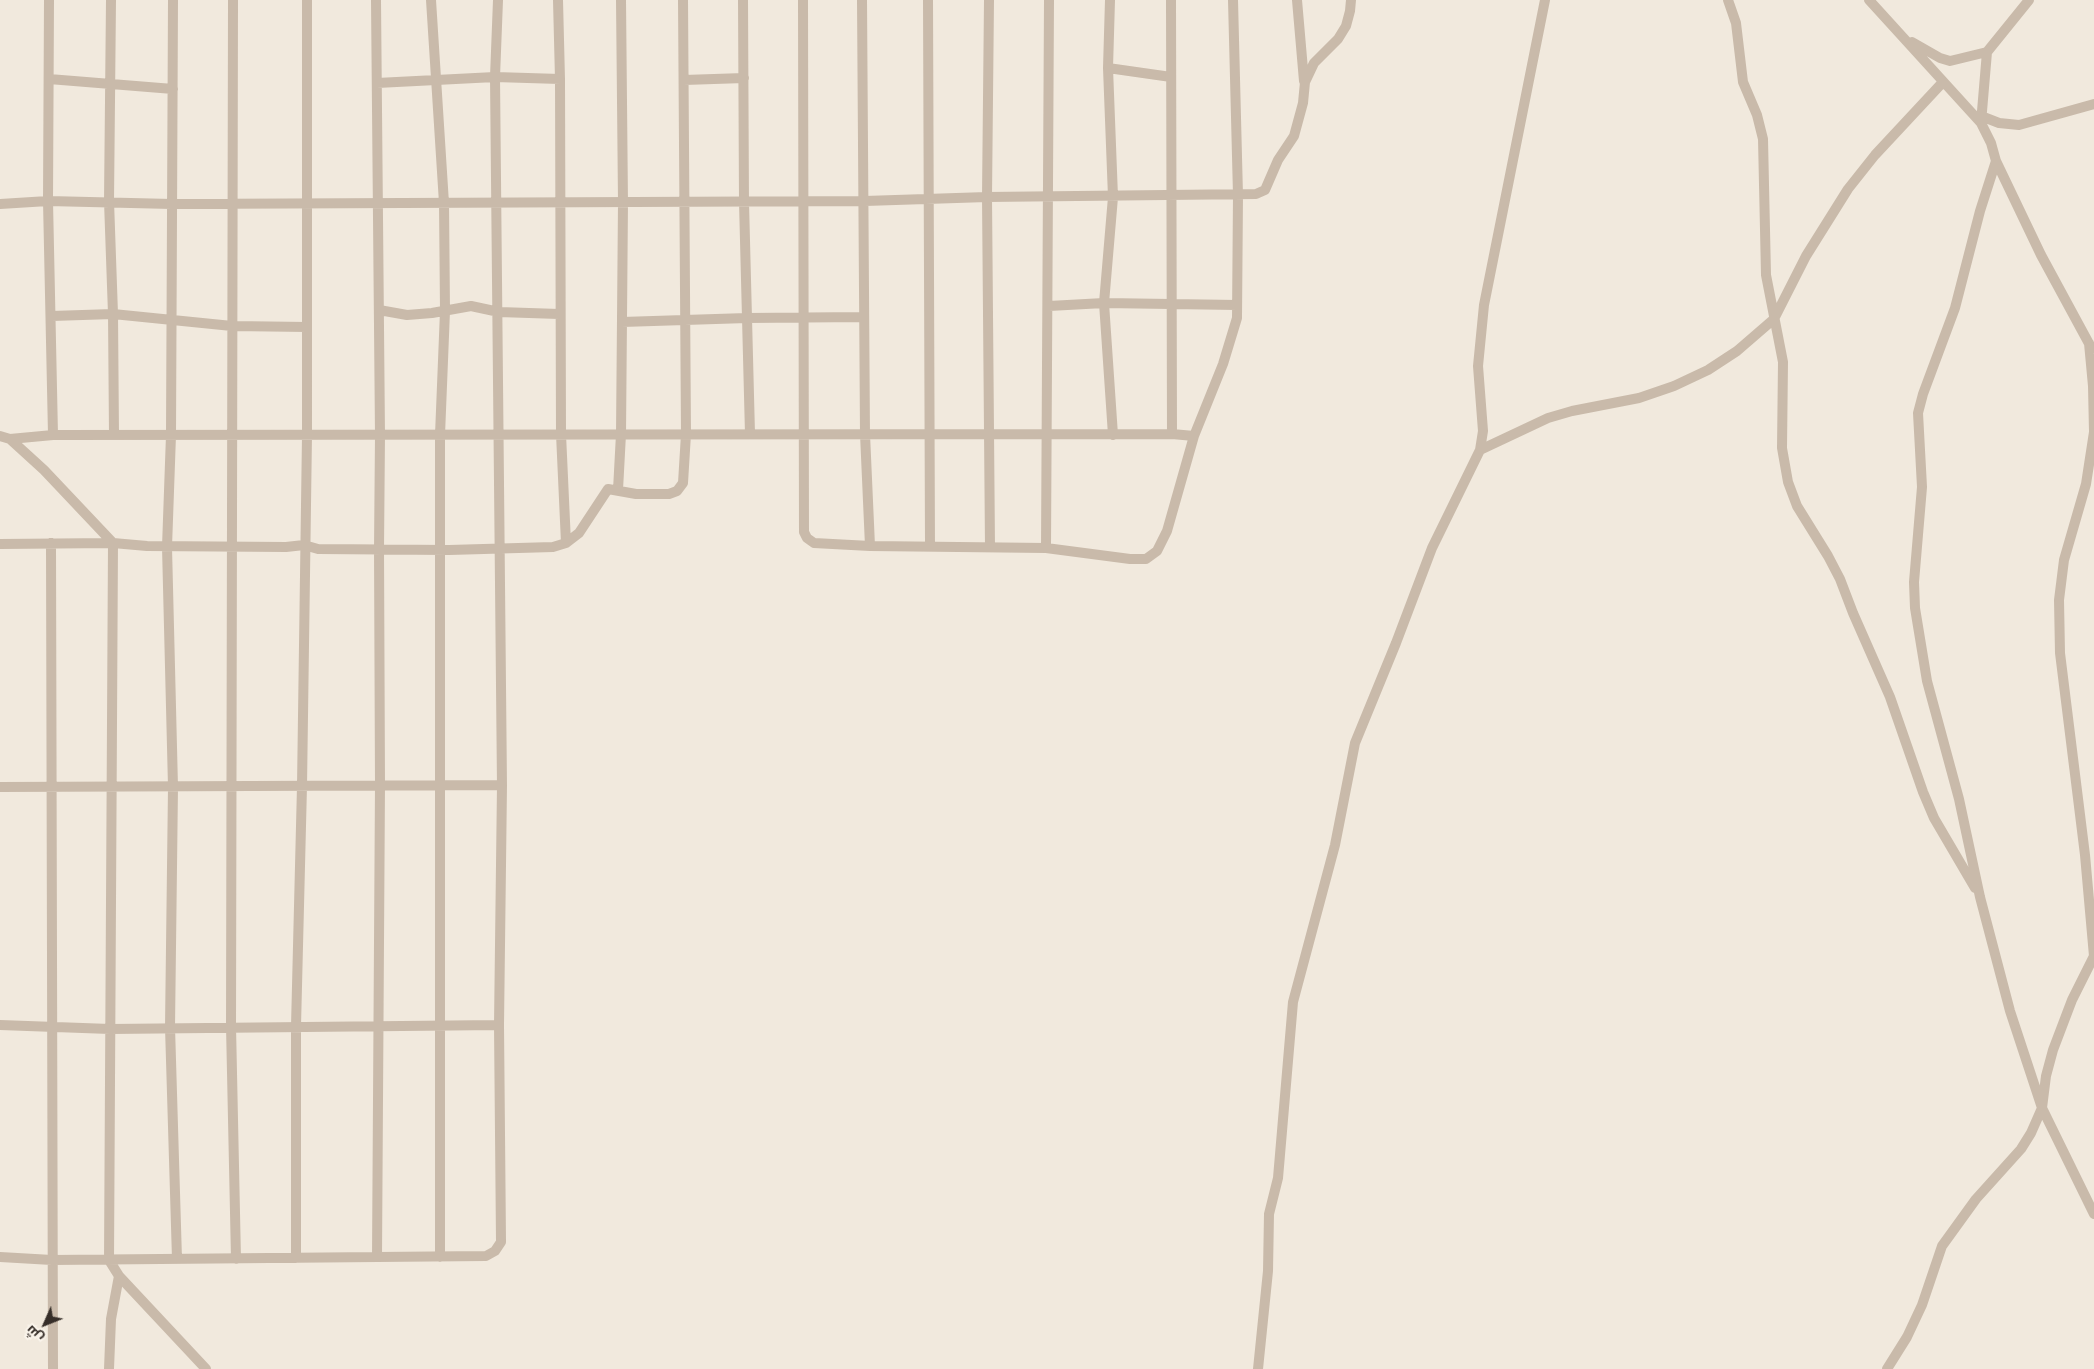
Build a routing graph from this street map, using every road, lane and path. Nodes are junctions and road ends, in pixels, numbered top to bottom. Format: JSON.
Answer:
{"nodes":[{"id":1,"x":49,"y":0,"type":"edge"},
{"id":2,"x":111,"y":0,"type":"edge"},
{"id":3,"x":173,"y":0,"type":"edge"},
{"id":4,"x":233,"y":0,"type":"edge"},
{"id":5,"x":307,"y":0,"type":"edge"},
{"id":6,"x":376,"y":0,"type":"edge"},
{"id":7,"x":431,"y":0,"type":"edge"},
{"id":8,"x":498,"y":0,"type":"edge"},
{"id":9,"x":558,"y":0,"type":"edge"},
{"id":10,"x":621,"y":0,"type":"edge"},
{"id":11,"x":683,"y":0,"type":"edge"},
{"id":12,"x":743,"y":0,"type":"edge"},
{"id":13,"x":803,"y":0,"type":"edge"},
{"id":14,"x":862,"y":0,"type":"edge"},
{"id":15,"x":928,"y":0,"type":"edge"},
{"id":16,"x":989,"y":0,"type":"edge"},
{"id":17,"x":1049,"y":0,"type":"edge"},
{"id":18,"x":1110,"y":0,"type":"edge"},
{"id":19,"x":1171,"y":0,"type":"edge"},
{"id":20,"x":1233,"y":0,"type":"edge"},
{"id":21,"x":1297,"y":0,"type":"edge"},
{"id":22,"x":1351,"y":0,"type":"edge"},
{"id":23,"x":1545,"y":0,"type":"edge"},
{"id":24,"x":1728,"y":0,"type":"edge"},
{"id":25,"x":1869,"y":0,"type":"edge"},
{"id":26,"x":2028,"y":0,"type":"edge"},
{"id":27,"x":1900,"y":34,"type":"junction"},
{"id":28,"x":1987,"y":52,"type":"junction"},
{"id":29,"x":1108,"y":68,"type":"junction"},
{"id":30,"x":495,"y":77,"type":"junction"},
{"id":31,"x":1171,"y":77,"type":"junction"},
{"id":32,"x":744,"y":78,"type":"junction"},
{"id":33,"x":49,"y":79,"type":"junction"},
{"id":34,"x":436,"y":79,"type":"junction"},
{"id":35,"x":560,"y":79,"type":"junction"},
{"id":36,"x":684,"y":80,"type":"junction"},
{"id":37,"x":377,"y":82,"type":"junction"},
{"id":38,"x":1304,"y":82,"type":"junction"},
{"id":39,"x":1943,"y":82,"type":"junction"},
{"id":40,"x":111,"y":83,"type":"junction"},
{"id":41,"x":173,"y":89,"type":"junction"},
{"id":42,"x":2094,"y":104,"type":"edge"},
{"id":43,"x":1981,"y":119,"type":"junction"},
{"id":44,"x":1996,"y":161,"type":"junction"},
{"id":45,"x":1238,"y":195,"type":"junction"},
{"id":46,"x":1172,"y":196,"type":"junction"},
{"id":47,"x":987,"y":197,"type":"junction"},
{"id":48,"x":1114,"y":197,"type":"junction"},
{"id":49,"x":1049,"y":198,"type":"junction"},
{"id":50,"x":48,"y":200,"type":"junction"},
{"id":51,"x":928,"y":200,"type":"junction"},
{"id":52,"x":109,"y":201,"type":"junction"},
{"id":53,"x":802,"y":201,"type":"junction"},
{"id":54,"x":865,"y":201,"type":"junction"},
{"id":55,"x":561,"y":202,"type":"junction"},
{"id":56,"x":623,"y":202,"type":"junction"},
{"id":57,"x":684,"y":202,"type":"junction"},
{"id":58,"x":744,"y":202,"type":"junction"},
{"id":59,"x":379,"y":203,"type":"junction"},
{"id":60,"x":444,"y":203,"type":"junction"},
{"id":61,"x":498,"y":203,"type":"junction"},
{"id":62,"x":0,"y":204,"type":"edge"},
{"id":63,"x":172,"y":204,"type":"junction"},
{"id":64,"x":233,"y":204,"type":"junction"},
{"id":65,"x":308,"y":204,"type":"junction"},
{"id":66,"x":1104,"y":303,"type":"junction"},
{"id":67,"x":1173,"y":304,"type":"junction"},
{"id":68,"x":1237,"y":305,"type":"junction"},
{"id":69,"x":1049,"y":306,"type":"junction"},
{"id":70,"x":379,"y":310,"type":"junction"},
{"id":71,"x":445,"y":311,"type":"junction"},
{"id":72,"x":499,"y":312,"type":"junction"},
{"id":73,"x":113,"y":314,"type":"junction"},
{"id":74,"x":559,"y":314,"type":"junction"},
{"id":75,"x":52,"y":316,"type":"junction"},
{"id":76,"x":864,"y":317,"type":"junction"},
{"id":77,"x":747,"y":318,"type":"junction"},
{"id":78,"x":803,"y":318,"type":"junction"},
{"id":79,"x":171,"y":319,"type":"junction"},
{"id":80,"x":1774,"y":319,"type":"junction"},
{"id":81,"x":685,"y":320,"type":"junction"},
{"id":82,"x":622,"y":322,"type":"junction"},
{"id":83,"x":232,"y":326,"type":"junction"},
{"id":84,"x":307,"y":327,"type":"junction"},
{"id":85,"x":2089,"y":343,"type":"junction"},
{"id":86,"x":2094,"y":353,"type":"edge"},
{"id":87,"x":380,"y":434,"type":"junction"},
{"id":88,"x":500,"y":434,"type":"junction"},
{"id":89,"x":561,"y":434,"type":"junction"},
{"id":90,"x":621,"y":434,"type":"junction"},
{"id":91,"x":686,"y":434,"type":"junction"},
{"id":92,"x":750,"y":434,"type":"junction"},
{"id":93,"x":805,"y":434,"type":"junction"},
{"id":94,"x":865,"y":434,"type":"junction"},
{"id":95,"x":930,"y":434,"type":"junction"},
{"id":96,"x":1172,"y":434,"type":"junction"},
{"id":97,"x":53,"y":435,"type":"junction"},
{"id":98,"x":114,"y":435,"type":"junction"},
{"id":99,"x":171,"y":435,"type":"junction"},
{"id":100,"x":232,"y":435,"type":"junction"},
{"id":101,"x":307,"y":435,"type":"junction"},
{"id":102,"x":440,"y":435,"type":"junction"},
{"id":103,"x":990,"y":435,"type":"junction"},
{"id":104,"x":1048,"y":435,"type":"junction"},
{"id":105,"x":1112,"y":435,"type":"junction"},
{"id":106,"x":1194,"y":436,"type":"junction"},
{"id":107,"x":5,"y":438,"type":"edge"},
{"id":108,"x":1480,"y":450,"type":"junction"},
{"id":109,"x":618,"y":490,"type":"junction"},
{"id":110,"x":113,"y":543,"type":"junction"},
{"id":111,"x":566,"y":543,"type":"junction"},
{"id":112,"x":0,"y":544,"type":"edge"},
{"id":113,"x":51,"y":544,"type":"junction"},
{"id":114,"x":304,"y":545,"type":"junction"},
{"id":115,"x":231,"y":546,"type":"junction"},
{"id":116,"x":870,"y":546,"type":"junction"},
{"id":117,"x":930,"y":546,"type":"junction"},
{"id":118,"x":167,"y":547,"type":"junction"},
{"id":119,"x":990,"y":547,"type":"junction"},
{"id":120,"x":1046,"y":548,"type":"junction"},
{"id":121,"x":379,"y":549,"type":"junction"},
{"id":122,"x":500,"y":549,"type":"junction"},
{"id":123,"x":440,"y":550,"type":"junction"},
{"id":124,"x":380,"y":784,"type":"junction"},
{"id":125,"x":440,"y":784,"type":"junction"},
{"id":126,"x":502,"y":785,"type":"junction"},
{"id":127,"x":232,"y":786,"type":"junction"},
{"id":128,"x":302,"y":786,"type":"junction"},
{"id":129,"x":0,"y":787,"type":"edge"},
{"id":130,"x":51,"y":787,"type":"junction"},
{"id":131,"x":111,"y":787,"type":"junction"},
{"id":132,"x":173,"y":787,"type":"junction"},
{"id":133,"x":1980,"y":897,"type":"junction"},
{"id":134,"x":2094,"y":956,"type":"edge"},
{"id":135,"x":0,"y":1025,"type":"edge"},
{"id":136,"x":499,"y":1025,"type":"junction"},
{"id":137,"x":231,"y":1026,"type":"junction"},
{"id":138,"x":296,"y":1026,"type":"junction"},
{"id":139,"x":378,"y":1026,"type":"junction"},
{"id":140,"x":439,"y":1026,"type":"junction"},
{"id":141,"x":170,"y":1027,"type":"junction"},
{"id":142,"x":51,"y":1028,"type":"junction"},
{"id":143,"x":110,"y":1029,"type":"junction"},
{"id":144,"x":2042,"y":1108,"type":"junction"},
{"id":145,"x":2094,"y":1214,"type":"edge"},
{"id":146,"x":440,"y":1256,"type":"junction"},
{"id":147,"x":0,"y":1257,"type":"edge"},
{"id":148,"x":377,"y":1257,"type":"junction"},
{"id":149,"x":296,"y":1258,"type":"junction"},
{"id":150,"x":178,"y":1259,"type":"junction"},
{"id":151,"x":236,"y":1259,"type":"junction"},
{"id":152,"x":52,"y":1260,"type":"junction"},
{"id":153,"x":109,"y":1260,"type":"junction"},
{"id":154,"x":119,"y":1276,"type":"junction"},
{"id":155,"x":53,"y":1369,"type":"edge"},
{"id":156,"x":109,"y":1369,"type":"edge"},
{"id":157,"x":206,"y":1369,"type":"edge"},
{"id":158,"x":1258,"y":1369,"type":"edge"},
{"id":159,"x":1887,"y":1369,"type":"edge"}],
"edges":[{"from":1,"to":33,"type":"street"},
{"from":2,"to":40,"type":"street"},
{"from":3,"to":41,"type":"street"},
{"from":4,"to":64,"type":"street"},
{"from":5,"to":65,"type":"street"},
{"from":6,"to":37,"type":"street"},
{"from":7,"to":34,"type":"street"},
{"from":8,"to":30,"type":"street"},
{"from":9,"to":35,"type":"street"},
{"from":10,"to":56,"type":"street"},
{"from":11,"to":36,"type":"street"},
{"from":12,"to":32,"type":"street"},
{"from":13,"to":53,"type":"street"},
{"from":14,"to":54,"type":"street"},
{"from":15,"to":51,"type":"street"},
{"from":16,"to":47,"type":"street"},
{"from":17,"to":49,"type":"street"},
{"from":18,"to":29,"type":"street"},
{"from":19,"to":31,"type":"street"},
{"from":20,"to":45,"type":"street"},
{"from":21,"to":38,"type":"street"},
{"from":22,"to":38,"type":"street"},
{"from":23,"to":108,"type":"street"},
{"from":24,"to":80,"type":"street"},
{"from":25,"to":27,"type":"street"},
{"from":26,"to":28,"type":"street"},
{"from":27,"to":28,"type":"street"},
{"from":27,"to":39,"type":"street"},
{"from":28,"to":43,"type":"street"},
{"from":29,"to":31,"type":"street"},
{"from":29,"to":48,"type":"street"},
{"from":30,"to":34,"type":"street"},
{"from":30,"to":35,"type":"street"},
{"from":30,"to":61,"type":"street"},
{"from":31,"to":46,"type":"street"},
{"from":32,"to":36,"type":"street"},
{"from":32,"to":58,"type":"street"},
{"from":33,"to":40,"type":"street"},
{"from":33,"to":50,"type":"street"},
{"from":34,"to":37,"type":"street"},
{"from":34,"to":60,"type":"street"},
{"from":35,"to":55,"type":"street"},
{"from":36,"to":57,"type":"street"},
{"from":37,"to":59,"type":"street"},
{"from":38,"to":45,"type":"street"},
{"from":39,"to":43,"type":"street"},
{"from":39,"to":80,"type":"street"},
{"from":40,"to":41,"type":"street"},
{"from":40,"to":52,"type":"street"},
{"from":41,"to":63,"type":"street"},
{"from":42,"to":43,"type":"street"},
{"from":43,"to":44,"type":"street"},
{"from":44,"to":85,"type":"street"},
{"from":44,"to":133,"type":"street"},
{"from":45,"to":46,"type":"street"},
{"from":45,"to":68,"type":"street"},
{"from":46,"to":48,"type":"street"},
{"from":46,"to":67,"type":"street"},
{"from":47,"to":49,"type":"street"},
{"from":47,"to":51,"type":"street"},
{"from":47,"to":103,"type":"street"},
{"from":48,"to":49,"type":"street"},
{"from":48,"to":66,"type":"street"},
{"from":49,"to":69,"type":"street"},
{"from":50,"to":52,"type":"street"},
{"from":50,"to":62,"type":"street"},
{"from":50,"to":75,"type":"street"},
{"from":51,"to":54,"type":"street"},
{"from":51,"to":95,"type":"street"},
{"from":52,"to":63,"type":"street"},
{"from":52,"to":73,"type":"street"},
{"from":53,"to":54,"type":"street"},
{"from":53,"to":58,"type":"street"},
{"from":53,"to":78,"type":"street"},
{"from":54,"to":76,"type":"street"},
{"from":55,"to":56,"type":"street"},
{"from":55,"to":61,"type":"street"},
{"from":55,"to":74,"type":"street"},
{"from":56,"to":57,"type":"street"},
{"from":56,"to":82,"type":"street"},
{"from":57,"to":58,"type":"street"},
{"from":57,"to":81,"type":"street"},
{"from":58,"to":77,"type":"street"},
{"from":59,"to":60,"type":"street"},
{"from":59,"to":65,"type":"street"},
{"from":59,"to":70,"type":"street"},
{"from":60,"to":61,"type":"street"},
{"from":60,"to":71,"type":"street"},
{"from":61,"to":72,"type":"street"},
{"from":63,"to":64,"type":"street"},
{"from":63,"to":79,"type":"street"},
{"from":64,"to":65,"type":"street"},
{"from":64,"to":83,"type":"street"},
{"from":65,"to":84,"type":"street"},
{"from":66,"to":67,"type":"street"},
{"from":66,"to":69,"type":"street"},
{"from":66,"to":105,"type":"street"},
{"from":67,"to":68,"type":"street"},
{"from":67,"to":96,"type":"street"},
{"from":68,"to":106,"type":"street"},
{"from":69,"to":104,"type":"street"},
{"from":70,"to":71,"type":"street"},
{"from":70,"to":87,"type":"street"},
{"from":71,"to":72,"type":"street"},
{"from":71,"to":102,"type":"street"},
{"from":72,"to":74,"type":"street"},
{"from":72,"to":88,"type":"street"},
{"from":73,"to":75,"type":"street"},
{"from":73,"to":79,"type":"street"},
{"from":73,"to":98,"type":"street"},
{"from":74,"to":89,"type":"street"},
{"from":75,"to":97,"type":"street"},
{"from":76,"to":78,"type":"street"},
{"from":76,"to":94,"type":"street"},
{"from":77,"to":78,"type":"street"},
{"from":77,"to":81,"type":"street"},
{"from":77,"to":92,"type":"street"},
{"from":78,"to":93,"type":"street"},
{"from":79,"to":83,"type":"street"},
{"from":79,"to":99,"type":"street"},
{"from":80,"to":108,"type":"street"},
{"from":80,"to":133,"type":"street"},
{"from":81,"to":82,"type":"street"},
{"from":81,"to":91,"type":"street"},
{"from":82,"to":90,"type":"street"},
{"from":83,"to":84,"type":"street"},
{"from":83,"to":100,"type":"street"},
{"from":84,"to":101,"type":"street"},
{"from":85,"to":86,"type":"street"},
{"from":85,"to":134,"type":"street"},
{"from":87,"to":101,"type":"street"},
{"from":87,"to":102,"type":"street"},
{"from":87,"to":121,"type":"street"},
{"from":88,"to":89,"type":"street"},
{"from":88,"to":102,"type":"street"},
{"from":88,"to":122,"type":"street"},
{"from":89,"to":90,"type":"street"},
{"from":89,"to":111,"type":"street"},
{"from":90,"to":91,"type":"street"},
{"from":90,"to":109,"type":"street"},
{"from":91,"to":92,"type":"street"},
{"from":91,"to":109,"type":"street"},
{"from":92,"to":93,"type":"street"},
{"from":93,"to":94,"type":"street"},
{"from":93,"to":116,"type":"street"},
{"from":94,"to":95,"type":"street"},
{"from":94,"to":116,"type":"street"},
{"from":95,"to":103,"type":"street"},
{"from":95,"to":117,"type":"street"},
{"from":96,"to":105,"type":"street"},
{"from":96,"to":106,"type":"street"},
{"from":97,"to":98,"type":"street"},
{"from":97,"to":107,"type":"street"},
{"from":98,"to":99,"type":"street"},
{"from":99,"to":100,"type":"street"},
{"from":99,"to":118,"type":"street"},
{"from":100,"to":101,"type":"street"},
{"from":100,"to":115,"type":"street"},
{"from":101,"to":114,"type":"street"},
{"from":102,"to":123,"type":"street"},
{"from":103,"to":104,"type":"street"},
{"from":103,"to":119,"type":"street"},
{"from":104,"to":105,"type":"street"},
{"from":104,"to":120,"type":"street"},
{"from":106,"to":120,"type":"street"},
{"from":107,"to":110,"type":"street"},
{"from":108,"to":158,"type":"street"},
{"from":109,"to":111,"type":"street"},
{"from":110,"to":113,"type":"street"},
{"from":110,"to":118,"type":"street"},
{"from":110,"to":131,"type":"street"},
{"from":111,"to":122,"type":"street"},
{"from":112,"to":113,"type":"street"},
{"from":113,"to":130,"type":"street"},
{"from":114,"to":115,"type":"street"},
{"from":114,"to":121,"type":"street"},
{"from":114,"to":128,"type":"street"},
{"from":115,"to":118,"type":"street"},
{"from":115,"to":127,"type":"street"},
{"from":116,"to":117,"type":"street"},
{"from":117,"to":119,"type":"street"},
{"from":118,"to":132,"type":"street"},
{"from":119,"to":120,"type":"street"},
{"from":121,"to":123,"type":"street"},
{"from":121,"to":124,"type":"street"},
{"from":122,"to":123,"type":"street"},
{"from":122,"to":126,"type":"street"},
{"from":123,"to":125,"type":"street"},
{"from":124,"to":125,"type":"street"},
{"from":124,"to":128,"type":"street"},
{"from":124,"to":139,"type":"street"},
{"from":125,"to":126,"type":"street"},
{"from":125,"to":140,"type":"street"},
{"from":126,"to":136,"type":"street"},
{"from":127,"to":128,"type":"street"},
{"from":127,"to":132,"type":"street"},
{"from":127,"to":137,"type":"street"},
{"from":128,"to":138,"type":"street"},
{"from":129,"to":130,"type":"street"},
{"from":130,"to":131,"type":"street"},
{"from":130,"to":142,"type":"street"},
{"from":131,"to":132,"type":"street"},
{"from":131,"to":143,"type":"street"},
{"from":132,"to":141,"type":"street"},
{"from":133,"to":144,"type":"street"},
{"from":134,"to":144,"type":"street"},
{"from":135,"to":142,"type":"street"},
{"from":136,"to":140,"type":"street"},
{"from":136,"to":146,"type":"street"},
{"from":137,"to":138,"type":"street"},
{"from":137,"to":141,"type":"street"},
{"from":137,"to":151,"type":"street"},
{"from":138,"to":139,"type":"street"},
{"from":138,"to":149,"type":"street"},
{"from":139,"to":140,"type":"street"},
{"from":139,"to":148,"type":"street"},
{"from":140,"to":146,"type":"street"},
{"from":141,"to":143,"type":"street"},
{"from":141,"to":150,"type":"street"},
{"from":142,"to":143,"type":"street"},
{"from":142,"to":152,"type":"street"},
{"from":143,"to":153,"type":"street"},
{"from":144,"to":145,"type":"street"},
{"from":144,"to":159,"type":"street"},
{"from":146,"to":148,"type":"street"},
{"from":147,"to":152,"type":"street"},
{"from":148,"to":149,"type":"street"},
{"from":149,"to":151,"type":"street"},
{"from":150,"to":151,"type":"street"},
{"from":150,"to":153,"type":"street"},
{"from":152,"to":153,"type":"street"},
{"from":152,"to":155,"type":"street"},
{"from":153,"to":154,"type":"street"},
{"from":154,"to":156,"type":"street"},
{"from":154,"to":157,"type":"street"}]}
